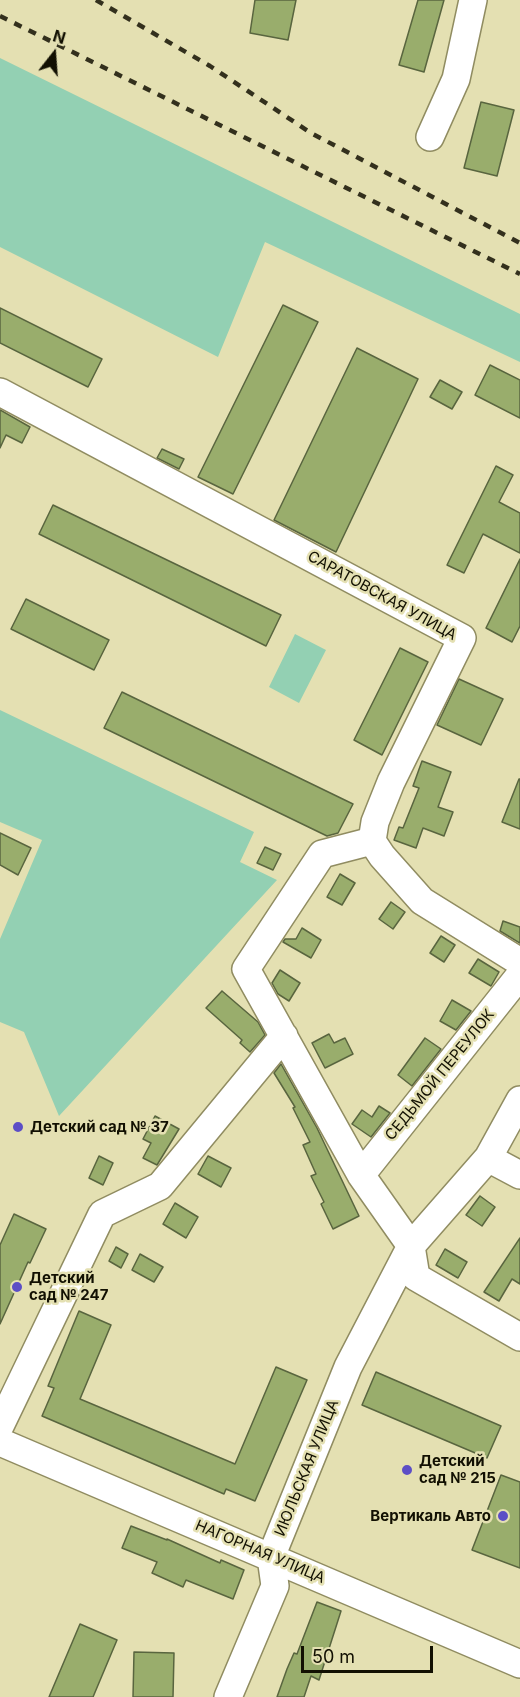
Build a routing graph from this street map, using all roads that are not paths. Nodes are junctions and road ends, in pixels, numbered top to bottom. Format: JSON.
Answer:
{"nodes":[{"id":1,"x":473,"y":0,"type":"edge"},
{"id":2,"x":430,"y":137,"type":"dead end"},
{"id":3,"x":0,"y":392,"type":"edge"},
{"id":4,"x":372,"y":841,"type":"junction"},
{"id":5,"x":520,"y":962,"type":"edge"},
{"id":6,"x":520,"y":975,"type":"edge"},
{"id":7,"x":284,"y":1036,"type":"junction"},
{"id":8,"x":520,"y":1100,"type":"edge"},
{"id":9,"x":488,"y":1158,"type":"junction"},
{"id":10,"x":361,"y":1175,"type":"junction"},
{"id":11,"x":520,"y":1175,"type":"edge"},
{"id":12,"x":411,"y":1246,"type":"junction"},
{"id":13,"x":520,"y":1337,"type":"edge"},
{"id":14,"x":0,"y":1426,"type":"edge"},
{"id":15,"x":0,"y":1442,"type":"edge"},
{"id":16,"x":272,"y":1557,"type":"junction"},
{"id":17,"x":520,"y":1664,"type":"edge"},
{"id":18,"x":228,"y":1697,"type":"edge"}],
"edges":[{"from":1,"to":2,"type":"street"},
{"from":3,"to":4,"type":"street","name":"САРАТОВСКАЯ УЛИЦА"},
{"from":4,"to":5,"type":"street"},
{"from":4,"to":7,"type":"street"},
{"from":6,"to":10,"type":"street","name":"СЕДЬМОЙ ПЕРЕУЛОК"},
{"from":7,"to":10,"type":"street"},
{"from":7,"to":14,"type":"street"},
{"from":8,"to":9,"type":"street","name":"ИЮЛЬСКАЯ УЛИЦА"},
{"from":9,"to":11,"type":"street"},
{"from":9,"to":12,"type":"street","name":"ИЮЛЬСКАЯ УЛИЦА"},
{"from":10,"to":12,"type":"street"},
{"from":12,"to":13,"type":"street"},
{"from":12,"to":16,"type":"street","name":"ИЮЛЬСКАЯ УЛИЦА"},
{"from":15,"to":16,"type":"street","name":"НАГОРНАЯ УЛИЦА"},
{"from":16,"to":17,"type":"street","name":"НАГОРНАЯ УЛИЦА"},
{"from":16,"to":18,"type":"street","name":"ИЮЛЬСКАЯ УЛИЦА"}]}
